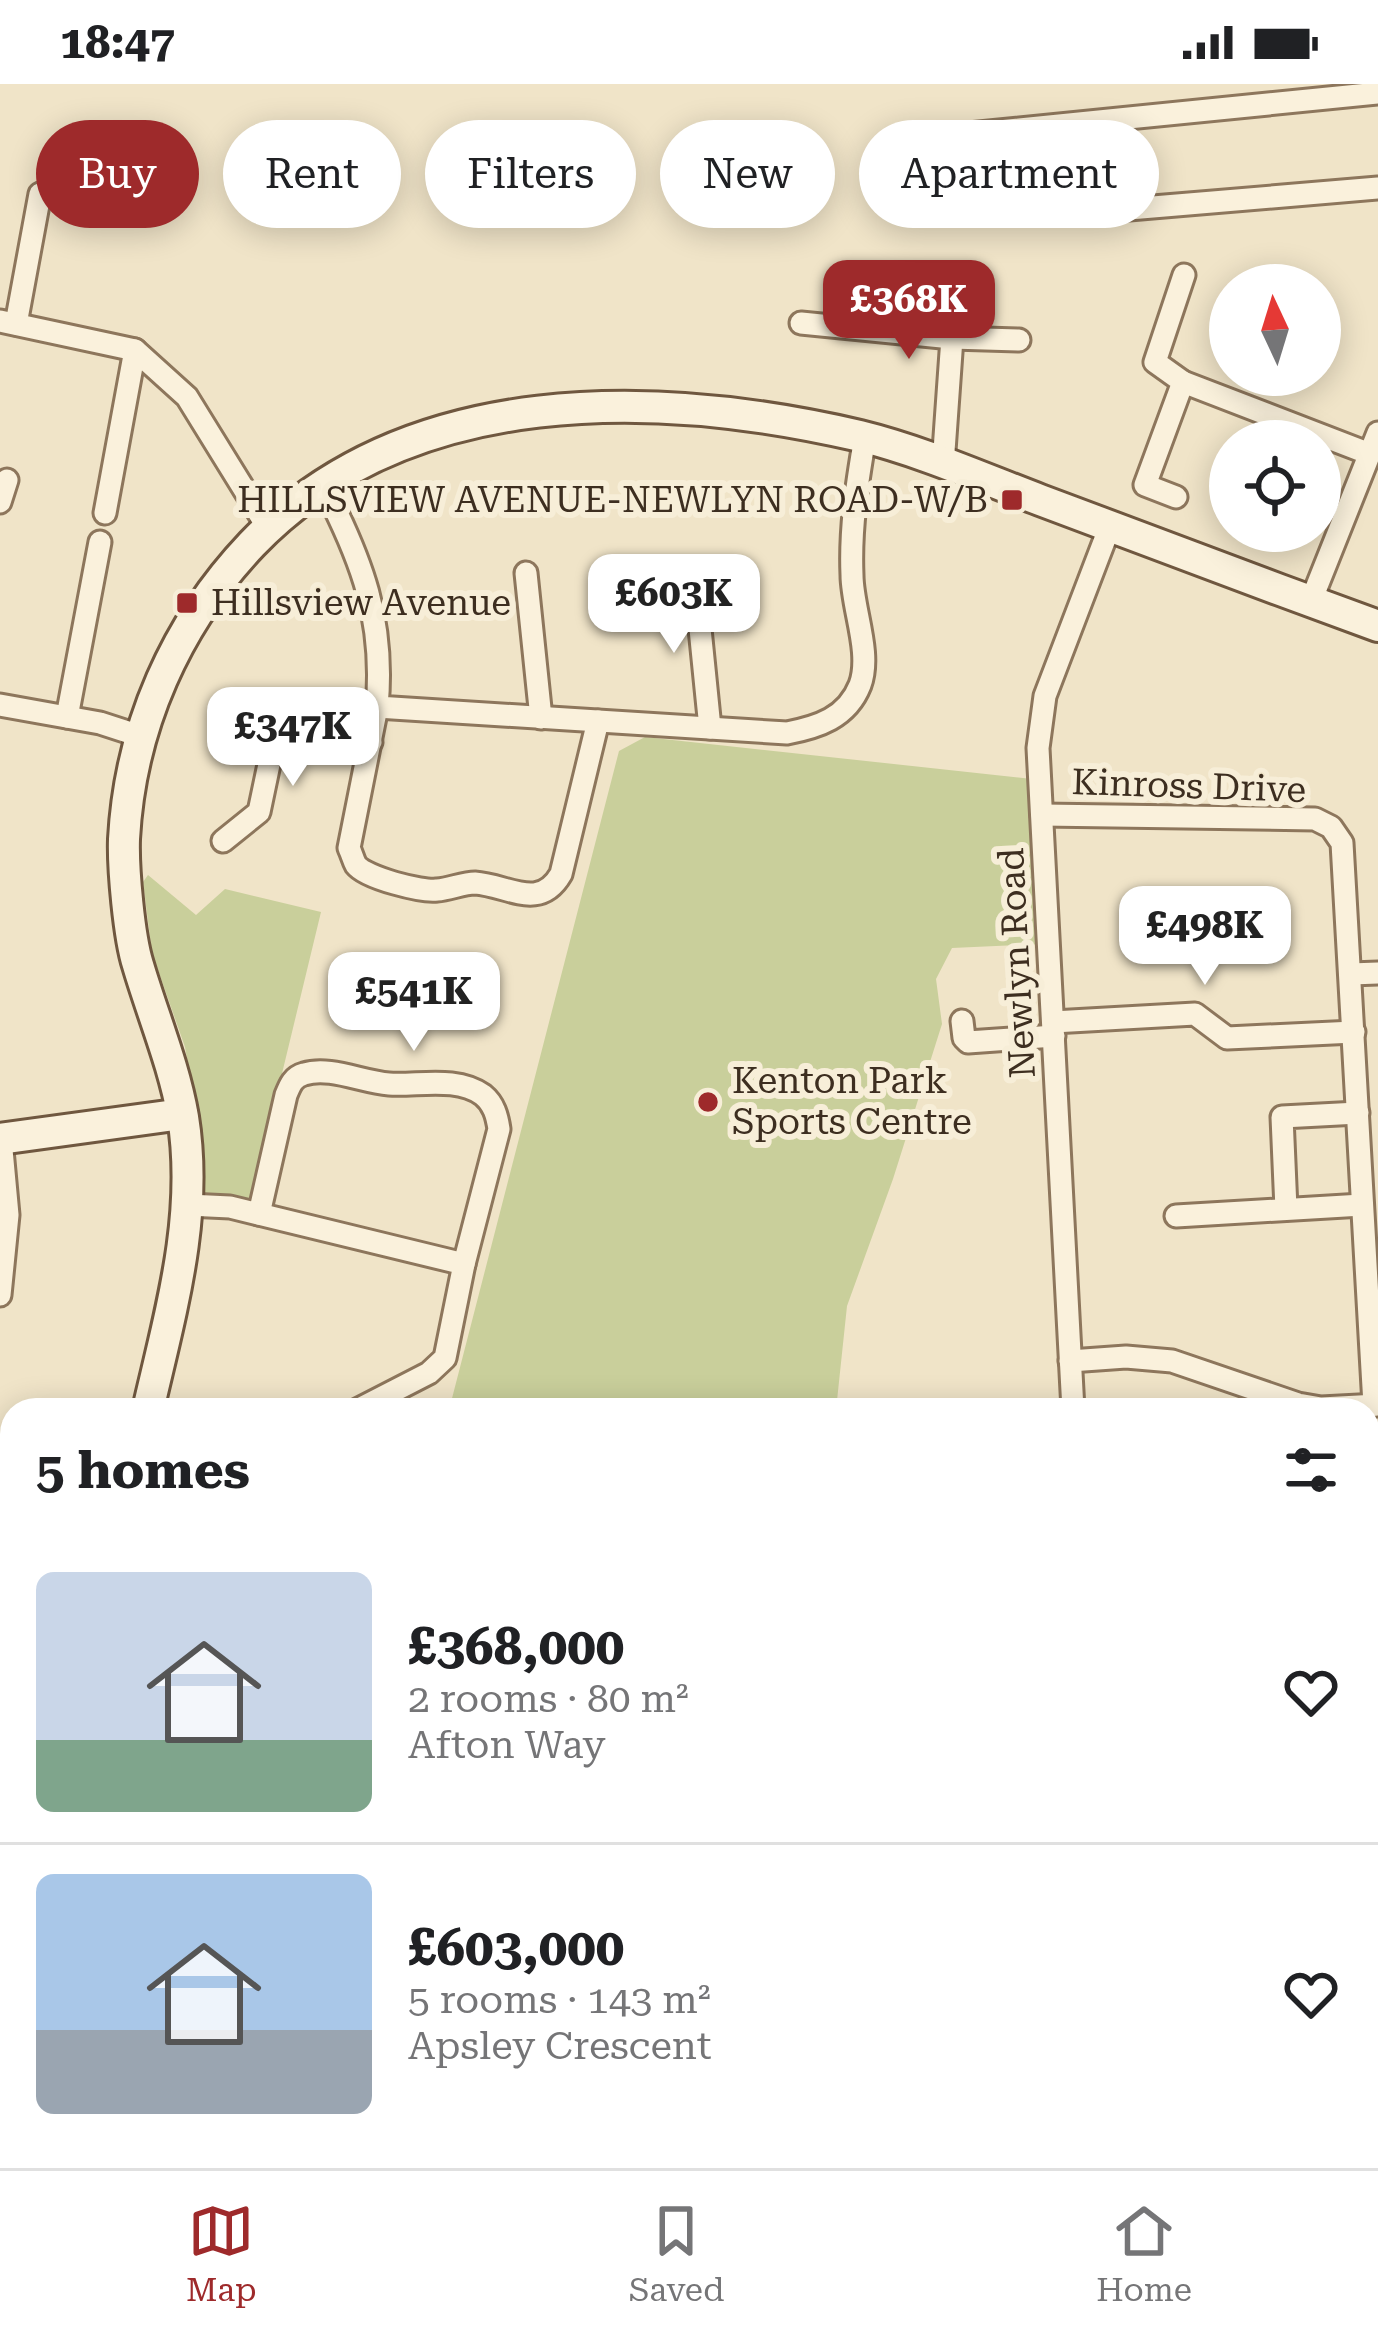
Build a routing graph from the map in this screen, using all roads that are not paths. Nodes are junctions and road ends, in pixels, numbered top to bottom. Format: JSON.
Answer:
{"nodes":[{"id":1,"x":1378,"y":93,"type":"edge"},
{"id":2,"x":1108,"y":120,"type":"edge"},
{"id":3,"x":1378,"y":188,"type":"edge"},
{"id":4,"x":1159,"y":206,"type":"edge"},
{"id":5,"x":36,"y":210,"type":"edge"},
{"id":6,"x":1184,"y":274,"type":"dead end"},
{"id":7,"x":8,"y":323,"type":"edge"},
{"id":8,"x":801,"y":323,"type":"dead end"},
{"id":9,"x":952,"y":338,"type":"junction"},
{"id":10,"x":1019,"y":340,"type":"dead end"},
{"id":11,"x":135,"y":350,"type":"junction"},
{"id":12,"x":1183,"y":382,"type":"junction"},
{"id":13,"x":865,"y":437,"type":"junction"},
{"id":14,"x":1374,"y":444,"type":"edge"},
{"id":15,"x":944,"y":464,"type":"junction"},
{"id":16,"x":323,"y":485,"type":"junction"},
{"id":17,"x":1176,"y":497,"type":"dead end"},
{"id":18,"x":105,"y":513,"type":"dead end"},
{"id":19,"x":1110,"y":526,"type":"junction"},
{"id":20,"x":268,"y":528,"type":"junction"},
{"id":21,"x":100,"y":542,"type":"dead end"},
{"id":22,"x":526,"y":573,"type":"dead end"},
{"id":23,"x":695,"y":579,"type":"dead end"},
{"id":24,"x":1311,"y":602,"type":"junction"},
{"id":25,"x":1378,"y":626,"type":"edge"},
{"id":26,"x":0,"y":705,"type":"edge"},
{"id":27,"x":376,"y":707,"type":"junction"},
{"id":28,"x":67,"y":717,"type":"junction"},
{"id":29,"x":541,"y":718,"type":"junction"},
{"id":30,"x":598,"y":722,"type":"junction"},
{"id":31,"x":710,"y":728,"type":"junction"},
{"id":32,"x":140,"y":736,"type":"junction"},
{"id":33,"x":371,"y":742,"type":"junction"},
{"id":34,"x":1042,"y":815,"type":"junction"},
{"id":35,"x":223,"y":841,"type":"dead end"},
{"id":36,"x":1378,"y":973,"type":"edge"},
{"id":37,"x":1351,"y":974,"type":"junction"},
{"id":38,"x":962,"y":1021,"type":"dead end"},
{"id":39,"x":1054,"y":1029,"type":"junction"},
{"id":40,"x":1354,"y":1032,"type":"junction"},
{"id":41,"x":1358,"y":1113,"type":"junction"},
{"id":42,"x":182,"y":1114,"type":"junction"},
{"id":43,"x":1,"y":1139,"type":"edge"},
{"id":44,"x":188,"y":1205,"type":"junction"},
{"id":45,"x":1362,"y":1205,"type":"junction"},
{"id":46,"x":1286,"y":1209,"type":"junction"},
{"id":47,"x":259,"y":1214,"type":"junction"},
{"id":48,"x":1176,"y":1216,"type":"dead end"},
{"id":49,"x":464,"y":1264,"type":"junction"},
{"id":50,"x":0,"y":1295,"type":"edge"},
{"id":51,"x":1070,"y":1360,"type":"junction"},
{"id":52,"x":151,"y":1398,"type":"edge"},
{"id":53,"x":380,"y":1398,"type":"edge"},
{"id":54,"x":1072,"y":1398,"type":"edge"},
{"id":55,"x":1280,"y":1398,"type":"edge"},
{"id":56,"x":1376,"y":1398,"type":"edge"}],
"edges":[{"from":1,"to":2,"type":"street"},
{"from":3,"to":4,"type":"street"},
{"from":5,"to":7,"type":"street"},
{"from":6,"to":12,"type":"street"},
{"from":7,"to":11,"type":"street"},
{"from":8,"to":9,"type":"street"},
{"from":9,"to":10,"type":"street"},
{"from":9,"to":15,"type":"street"},
{"from":11,"to":18,"type":"street"},
{"from":11,"to":20,"type":"street"},
{"from":12,"to":14,"type":"street"},
{"from":12,"to":17,"type":"street"},
{"from":13,"to":15,"type":"street"},
{"from":13,"to":16,"type":"street"},
{"from":13,"to":31,"type":"street"},
{"from":14,"to":24,"type":"street"},
{"from":15,"to":19,"type":"street"},
{"from":16,"to":20,"type":"street"},
{"from":16,"to":27,"type":"street"},
{"from":19,"to":24,"type":"street"},
{"from":19,"to":34,"type":"street","name":"Newlyn Road"},
{"from":20,"to":32,"type":"street"},
{"from":21,"to":28,"type":"street"},
{"from":22,"to":29,"type":"street"},
{"from":23,"to":31,"type":"street"},
{"from":24,"to":25,"type":"street"},
{"from":26,"to":28,"type":"street"},
{"from":27,"to":29,"type":"street"},
{"from":27,"to":33,"type":"street"},
{"from":28,"to":32,"type":"street"},
{"from":29,"to":30,"type":"street"},
{"from":30,"to":31,"type":"street"},
{"from":30,"to":33,"type":"street"},
{"from":32,"to":42,"type":"street"},
{"from":33,"to":35,"type":"street"},
{"from":34,"to":37,"type":"street","name":"Kinross Drive"},
{"from":34,"to":39,"type":"street","name":"Newlyn Road"},
{"from":36,"to":37,"type":"street"},
{"from":37,"to":40,"type":"street","name":"Kinross Drive"},
{"from":38,"to":39,"type":"street"},
{"from":39,"to":40,"type":"street"},
{"from":39,"to":51,"type":"street","name":"Newlyn Road"},
{"from":40,"to":41,"type":"street","name":"Kinross Drive"},
{"from":41,"to":45,"type":"street","name":"Kinross Drive"},
{"from":41,"to":46,"type":"street"},
{"from":42,"to":43,"type":"street"},
{"from":42,"to":44,"type":"street"},
{"from":43,"to":50,"type":"street"},
{"from":44,"to":47,"type":"street"},
{"from":44,"to":52,"type":"street"},
{"from":45,"to":46,"type":"street"},
{"from":45,"to":56,"type":"street","name":"Kinross Drive"},
{"from":46,"to":48,"type":"street"},
{"from":47,"to":49,"type":"street"},
{"from":47,"to":49,"type":"street"},
{"from":49,"to":53,"type":"street"},
{"from":51,"to":54,"type":"street","name":"Newlyn Road"},
{"from":51,"to":55,"type":"street"}]}
